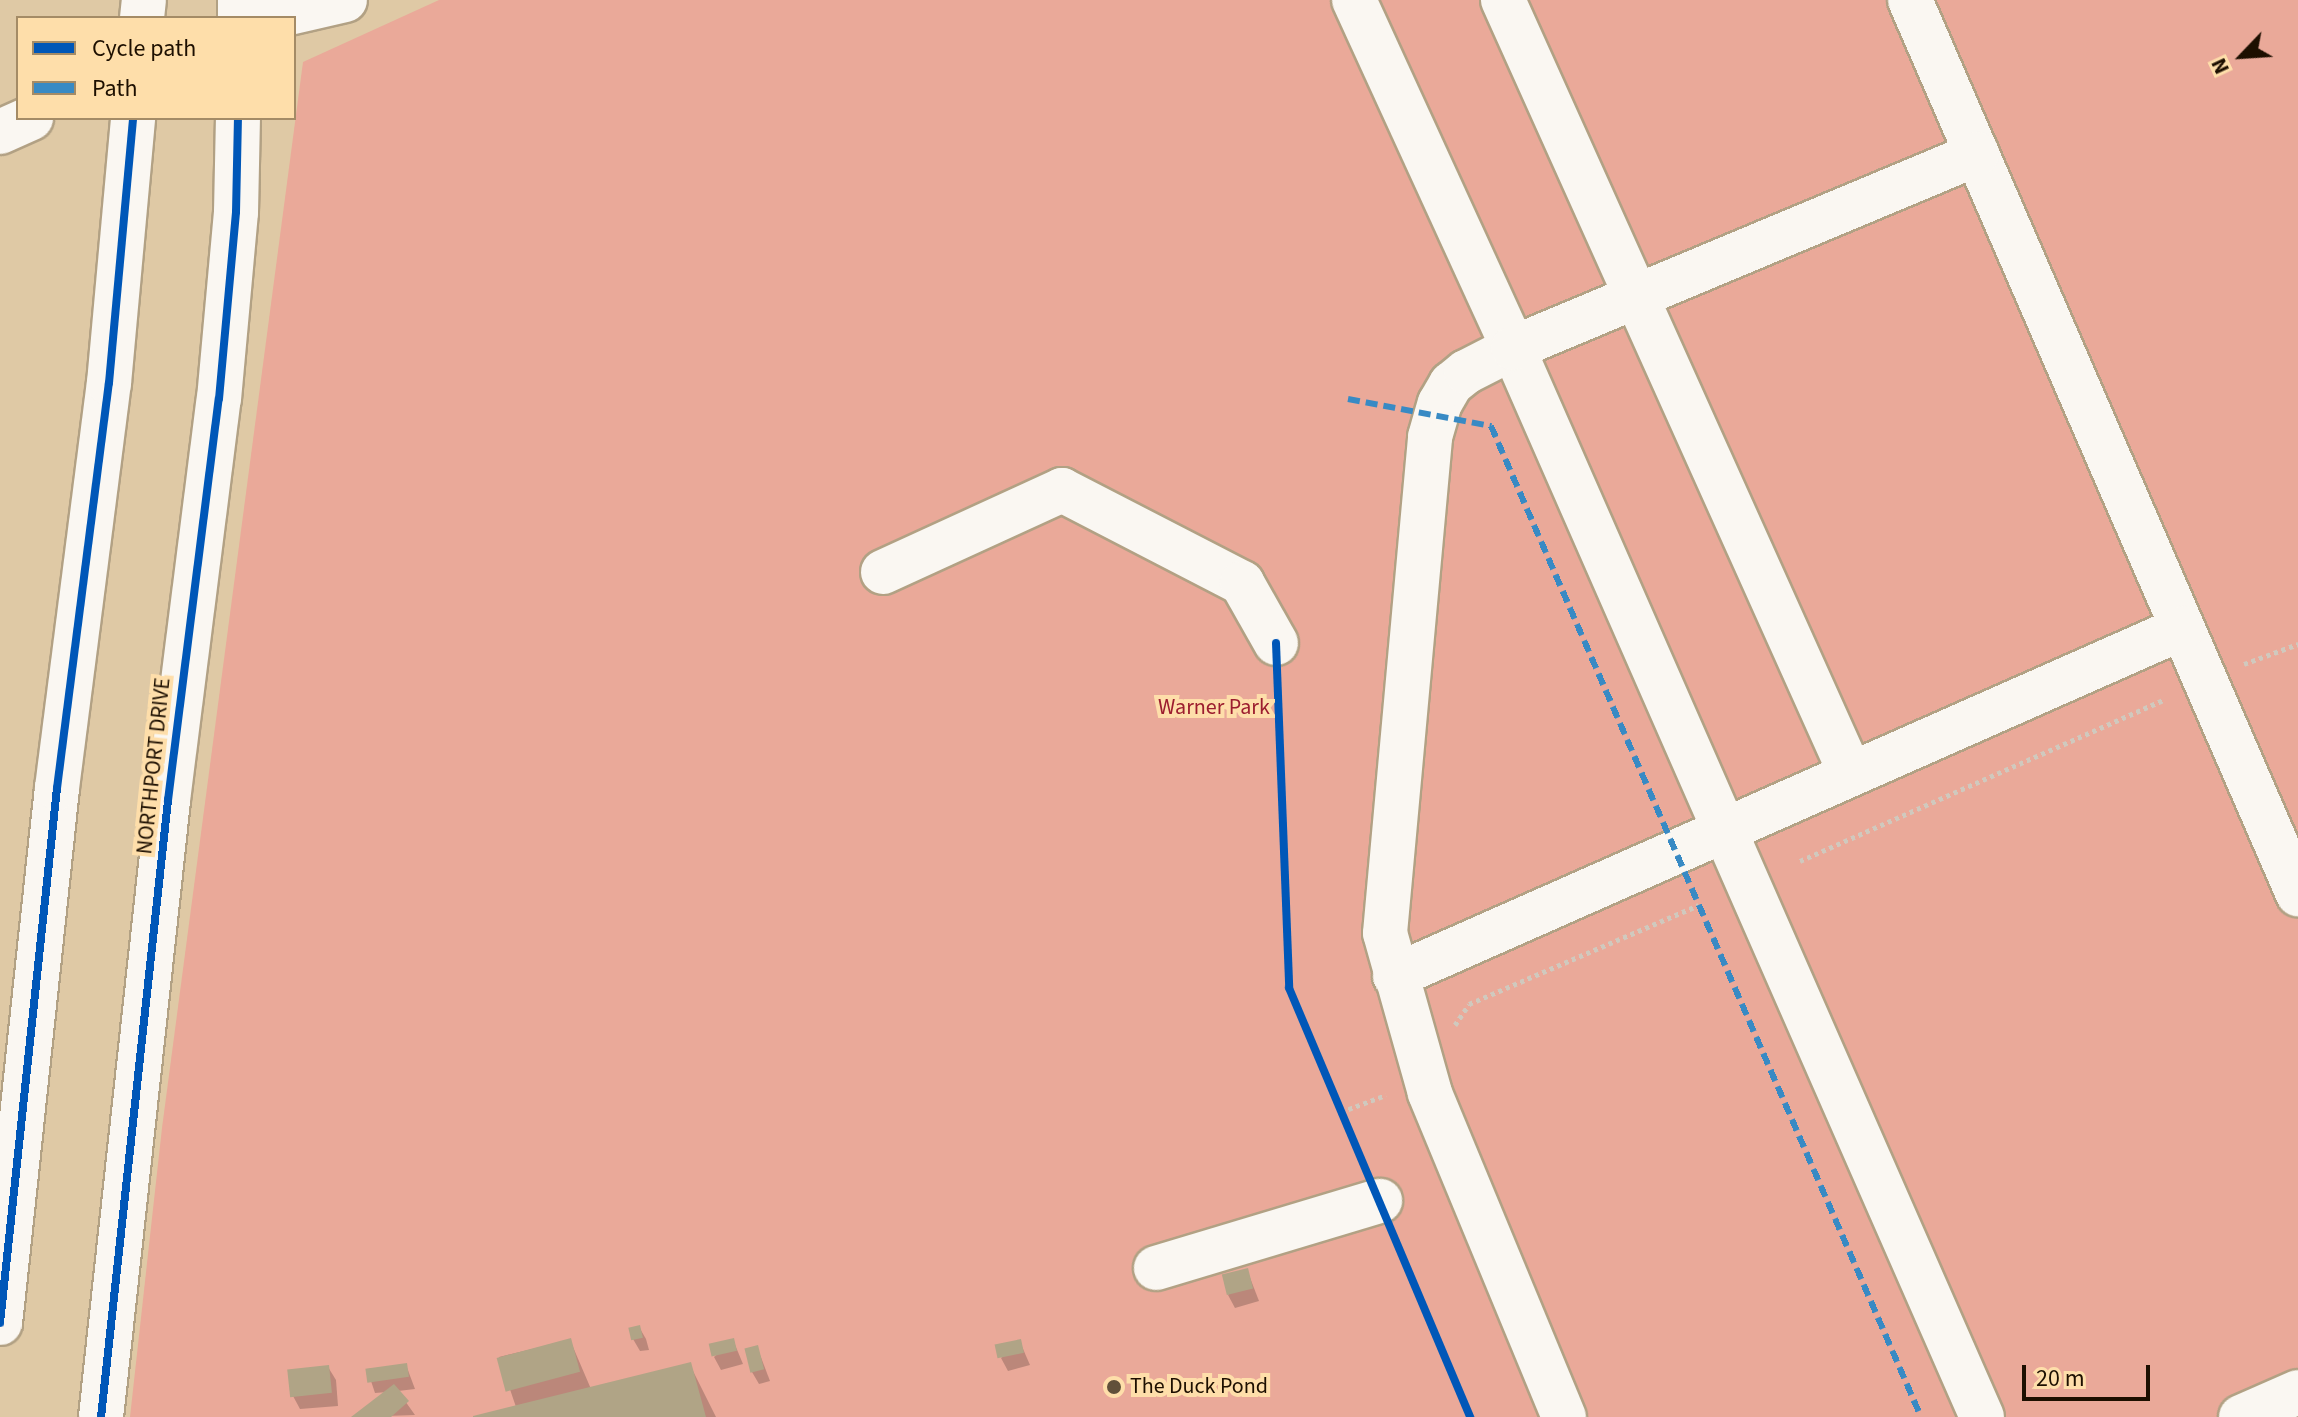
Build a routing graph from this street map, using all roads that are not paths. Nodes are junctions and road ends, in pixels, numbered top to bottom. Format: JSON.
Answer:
{"nodes":[{"id":1,"x":286,"y":0,"type":"edge"},
{"id":2,"x":345,"y":0,"type":"edge"},
{"id":3,"x":1354,"y":0,"type":"edge"},
{"id":4,"x":1503,"y":0,"type":"edge"},
{"id":5,"x":1910,"y":0,"type":"edge"},
{"id":6,"x":255,"y":16,"type":"edge"},
{"id":7,"x":276,"y":16,"type":"edge"},
{"id":8,"x":27,"y":120,"type":"edge"},
{"id":9,"x":133,"y":120,"type":"edge"},
{"id":10,"x":238,"y":120,"type":"edge"},
{"id":11,"x":0,"y":132,"type":"edge"},
{"id":12,"x":1977,"y":154,"type":"junction"},
{"id":13,"x":1636,"y":296,"type":"junction"},
{"id":14,"x":1513,"y":348,"type":"junction"},
{"id":15,"x":883,"y":572,"type":"dead end"},
{"id":16,"x":2182,"y":628,"type":"junction"},
{"id":17,"x":1276,"y":643,"type":"dead end"},
{"id":18,"x":1850,"y":772,"type":"junction"},
{"id":19,"x":1724,"y":828,"type":"junction"},
{"id":20,"x":2298,"y":894,"type":"edge"},
{"id":21,"x":1395,"y":976,"type":"junction"},
{"id":22,"x":1380,"y":1201,"type":"dead end"},
{"id":23,"x":1156,"y":1268,"type":"dead end"},
{"id":24,"x":0,"y":1323,"type":"edge"},
{"id":25,"x":2298,"y":1392,"type":"edge"},
{"id":26,"x":101,"y":1417,"type":"edge"},
{"id":27,"x":1564,"y":1417,"type":"edge"},
{"id":28,"x":1982,"y":1417,"type":"edge"},
{"id":29,"x":2241,"y":1417,"type":"edge"}],
"edges":[{"from":1,"to":6,"type":"main road"},
{"from":2,"to":7,"type":"main road"},
{"from":3,"to":14,"type":"main road"},
{"from":4,"to":13,"type":"main road"},
{"from":5,"to":12,"type":"main road"},
{"from":8,"to":11,"type":"main road"},
{"from":9,"to":24,"type":"main road"},
{"from":10,"to":26,"type":"main road","name":"NORTHPORT DRIVE"},
{"from":12,"to":13,"type":"main road"},
{"from":12,"to":16,"type":"main road"},
{"from":13,"to":14,"type":"main road"},
{"from":13,"to":18,"type":"main road"},
{"from":14,"to":19,"type":"main road"},
{"from":14,"to":21,"type":"main road"},
{"from":15,"to":17,"type":"main road"},
{"from":16,"to":18,"type":"main road"},
{"from":16,"to":20,"type":"main road"},
{"from":18,"to":19,"type":"main road"},
{"from":19,"to":21,"type":"main road"},
{"from":19,"to":28,"type":"main road"},
{"from":21,"to":27,"type":"main road"},
{"from":22,"to":23,"type":"main road"},
{"from":25,"to":29,"type":"main road"}]}
